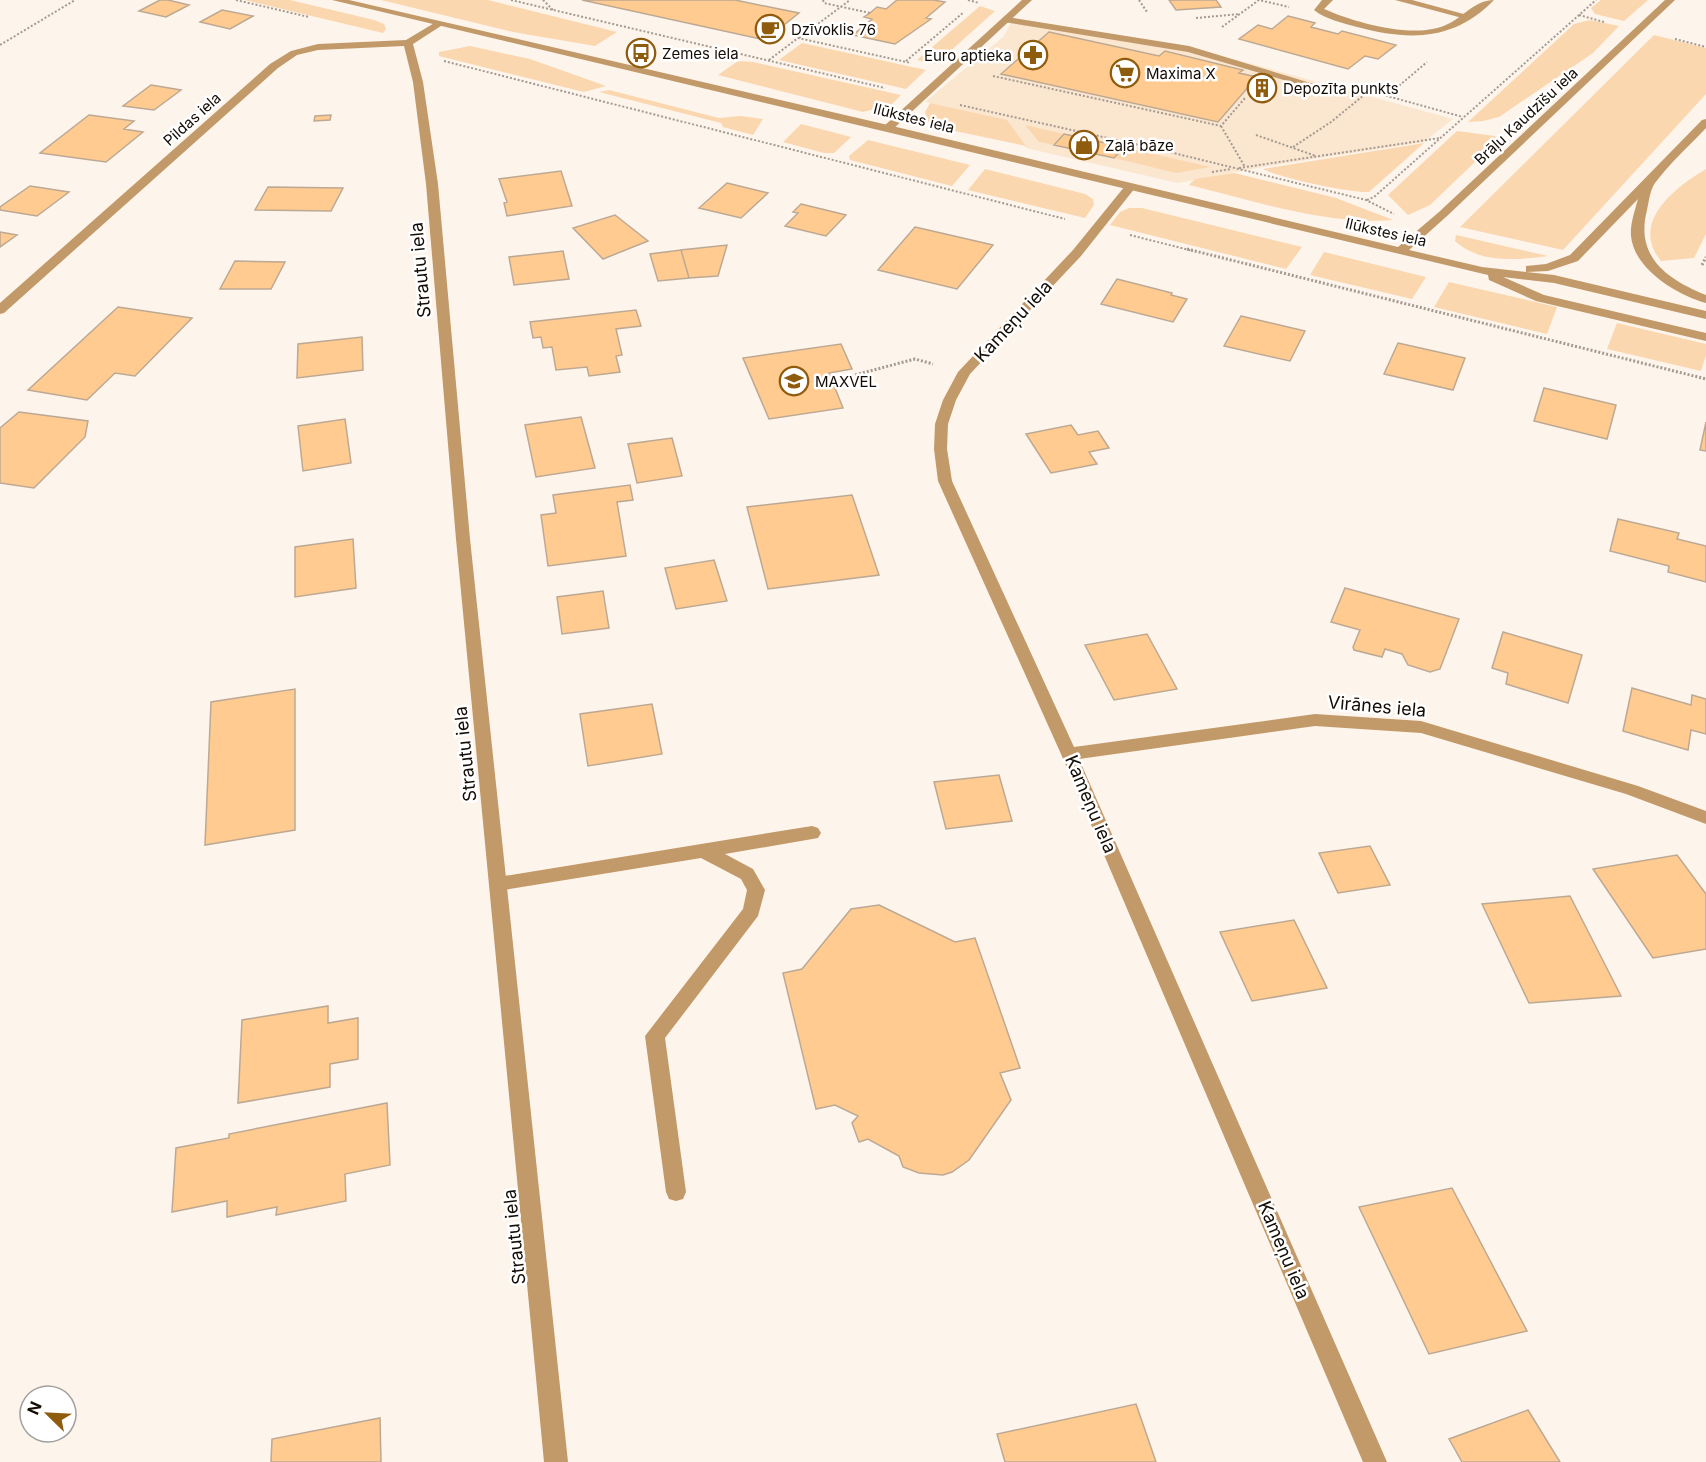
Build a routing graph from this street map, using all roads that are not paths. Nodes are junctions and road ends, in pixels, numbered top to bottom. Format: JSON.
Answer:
{"nodes":[{"id":1,"x":337,"y":0,"type":"edge"},
{"id":2,"x":1027,"y":0,"type":"edge"},
{"id":3,"x":1328,"y":0,"type":"edge"},
{"id":4,"x":1400,"y":0,"type":"edge"},
{"id":5,"x":1489,"y":0,"type":"edge"},
{"id":6,"x":1670,"y":0,"type":"edge"},
{"id":7,"x":1466,"y":16,"type":"junction"},
{"id":8,"x":1007,"y":20,"type":"junction"},
{"id":9,"x":439,"y":24,"type":"junction"},
{"id":10,"x":408,"y":43,"type":"junction"},
{"id":11,"x":1322,"y":88,"type":"dead end"},
{"id":12,"x":1706,"y":122,"type":"edge"},
{"id":13,"x":888,"y":128,"type":"junction"},
{"id":14,"x":1648,"y":184,"type":"junction"},
{"id":15,"x":1129,"y":188,"type":"junction"},
{"id":16,"x":1399,"y":252,"type":"junction"},
{"id":17,"x":1482,"y":271,"type":"junction"},
{"id":18,"x":1706,"y":299,"type":"edge"},
{"id":19,"x":0,"y":310,"type":"edge"},
{"id":20,"x":1706,"y":315,"type":"edge"},
{"id":21,"x":1706,"y":337,"type":"edge"},
{"id":22,"x":1069,"y":754,"type":"junction"},
{"id":23,"x":1706,"y":818,"type":"edge"},
{"id":24,"x":812,"y":833,"type":"dead end"},
{"id":25,"x":704,"y":850,"type":"junction"},
{"id":26,"x":498,"y":884,"type":"junction"},
{"id":27,"x":676,"y":1192,"type":"dead end"},
{"id":28,"x":556,"y":1462,"type":"edge"},
{"id":29,"x":1375,"y":1462,"type":"edge"}],
"edges":[{"from":1,"to":9,"type":"street","name":"Ilūkstes iela"},
{"from":2,"to":8,"type":"street"},
{"from":3,"to":7,"type":"street"},
{"from":4,"to":7,"type":"street"},
{"from":5,"to":7,"type":"street"},
{"from":6,"to":16,"type":"street","name":"Brāļu Kaudzīšu iela"},
{"from":8,"to":11,"type":"street"},
{"from":8,"to":13,"type":"street"},
{"from":9,"to":10,"type":"street","name":"Pildas iela"},
{"from":9,"to":13,"type":"street","name":"Ilūkstes iela"},
{"from":10,"to":19,"type":"street","name":"Pildas iela"},
{"from":10,"to":26,"type":"street","name":"Strautu iela"},
{"from":12,"to":14,"type":"street"},
{"from":13,"to":15,"type":"street","name":"Ilūkstes iela"},
{"from":14,"to":17,"type":"street"},
{"from":14,"to":18,"type":"street"},
{"from":15,"to":16,"type":"street","name":"Ilūkstes iela"},
{"from":15,"to":22,"type":"street","name":"Kameņu iela"},
{"from":16,"to":17,"type":"street","name":"Ilūkstes iela"},
{"from":17,"to":20,"type":"street","name":"Ilūkstes iela"},
{"from":17,"to":21,"type":"street","name":"Ilūkstes iela"},
{"from":22,"to":23,"type":"street","name":"Virānes iela"},
{"from":22,"to":29,"type":"street","name":"Kameņu iela"},
{"from":24,"to":25,"type":"street"},
{"from":25,"to":26,"type":"street"},
{"from":25,"to":27,"type":"street"},
{"from":26,"to":28,"type":"street","name":"Strautu iela"}]}
